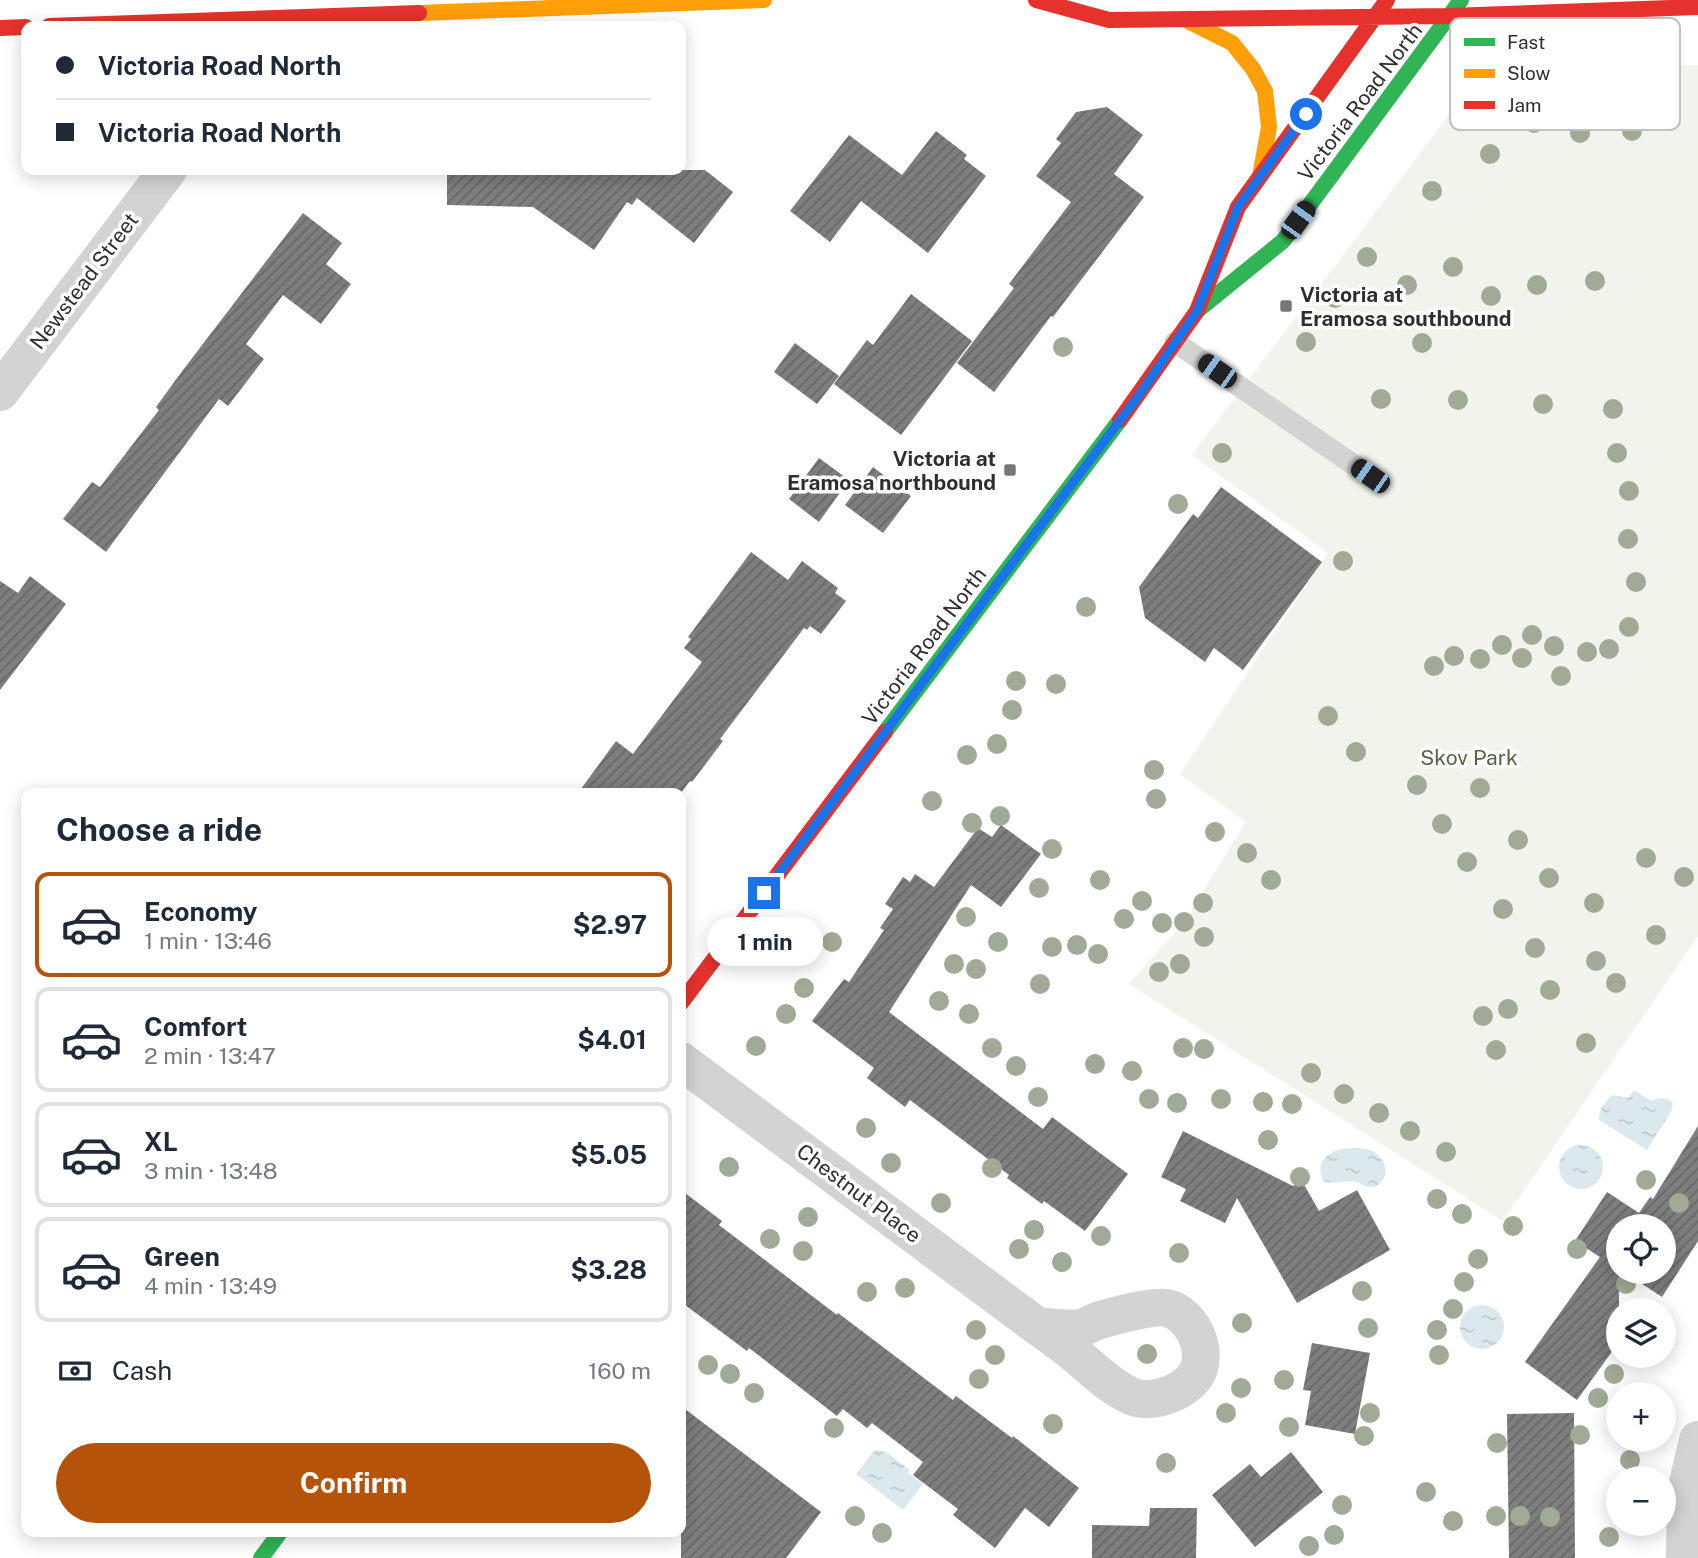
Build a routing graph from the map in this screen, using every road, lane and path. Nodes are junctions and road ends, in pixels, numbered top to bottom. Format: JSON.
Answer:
{"nodes":[{"id":1,"x":764,"y":0,"type":"edge"},
{"id":2,"x":1036,"y":0,"type":"edge"},
{"id":3,"x":1387,"y":0,"type":"edge"},
{"id":4,"x":1461,"y":0,"type":"edge"},
{"id":5,"x":1698,"y":7,"type":"edge"},
{"id":6,"x":1450,"y":16,"type":"junction"},
{"id":7,"x":1375,"y":17,"type":"junction"},
{"id":8,"x":1186,"y":20,"type":"junction"},
{"id":9,"x":320,"y":21,"type":"edge"},
{"id":10,"x":21,"y":27,"type":"edge"},
{"id":11,"x":0,"y":28,"type":"edge"},
{"id":12,"x":164,"y":175,"type":"edge"},
{"id":13,"x":1259,"y":178,"type":"junction"},
{"id":14,"x":1197,"y":311,"type":"junction"},
{"id":15,"x":1175,"y":342,"type":"junction"},
{"id":16,"x":0,"y":392,"type":"edge"},
{"id":17,"x":1370,"y":476,"type":"dead end"},
{"id":18,"x":686,"y":996,"type":"edge"},
{"id":19,"x":686,"y":1065,"type":"edge"},
{"id":20,"x":1037,"y":1326,"type":"dead end"},
{"id":21,"x":1698,"y":1440,"type":"edge"},
{"id":22,"x":277,"y":1537,"type":"edge"},
{"id":23,"x":261,"y":1558,"type":"edge"},
{"id":24,"x":1685,"y":1558,"type":"edge"}],
"edges":[{"from":1,"to":9,"type":"main road"},
{"from":2,"to":8,"type":"main road"},
{"from":3,"to":7,"type":"main road","name":"Victoria Road North"},
{"from":4,"to":6,"type":"main road","name":"Victoria Road North"},
{"from":5,"to":6,"type":"main road"},
{"from":6,"to":7,"type":"main road"},
{"from":6,"to":14,"type":"main road","name":"Victoria Road North"},
{"from":7,"to":8,"type":"main road"},
{"from":7,"to":13,"type":"main road","name":"Victoria Road North"},
{"from":8,"to":13,"type":"main road"},
{"from":10,"to":11,"type":"main road"},
{"from":12,"to":16,"type":"street","name":"Newstead Street"},
{"from":13,"to":14,"type":"main road","name":"Victoria Road North"},
{"from":14,"to":15,"type":"main road","name":"Victoria Road North"},
{"from":15,"to":17,"type":"lane"},
{"from":15,"to":18,"type":"main road","name":"Victoria Road North"},
{"from":19,"to":20,"type":"street","name":"Chestnut Place"},
{"from":21,"to":24,"type":"street"},
{"from":22,"to":23,"type":"main road"}]}
